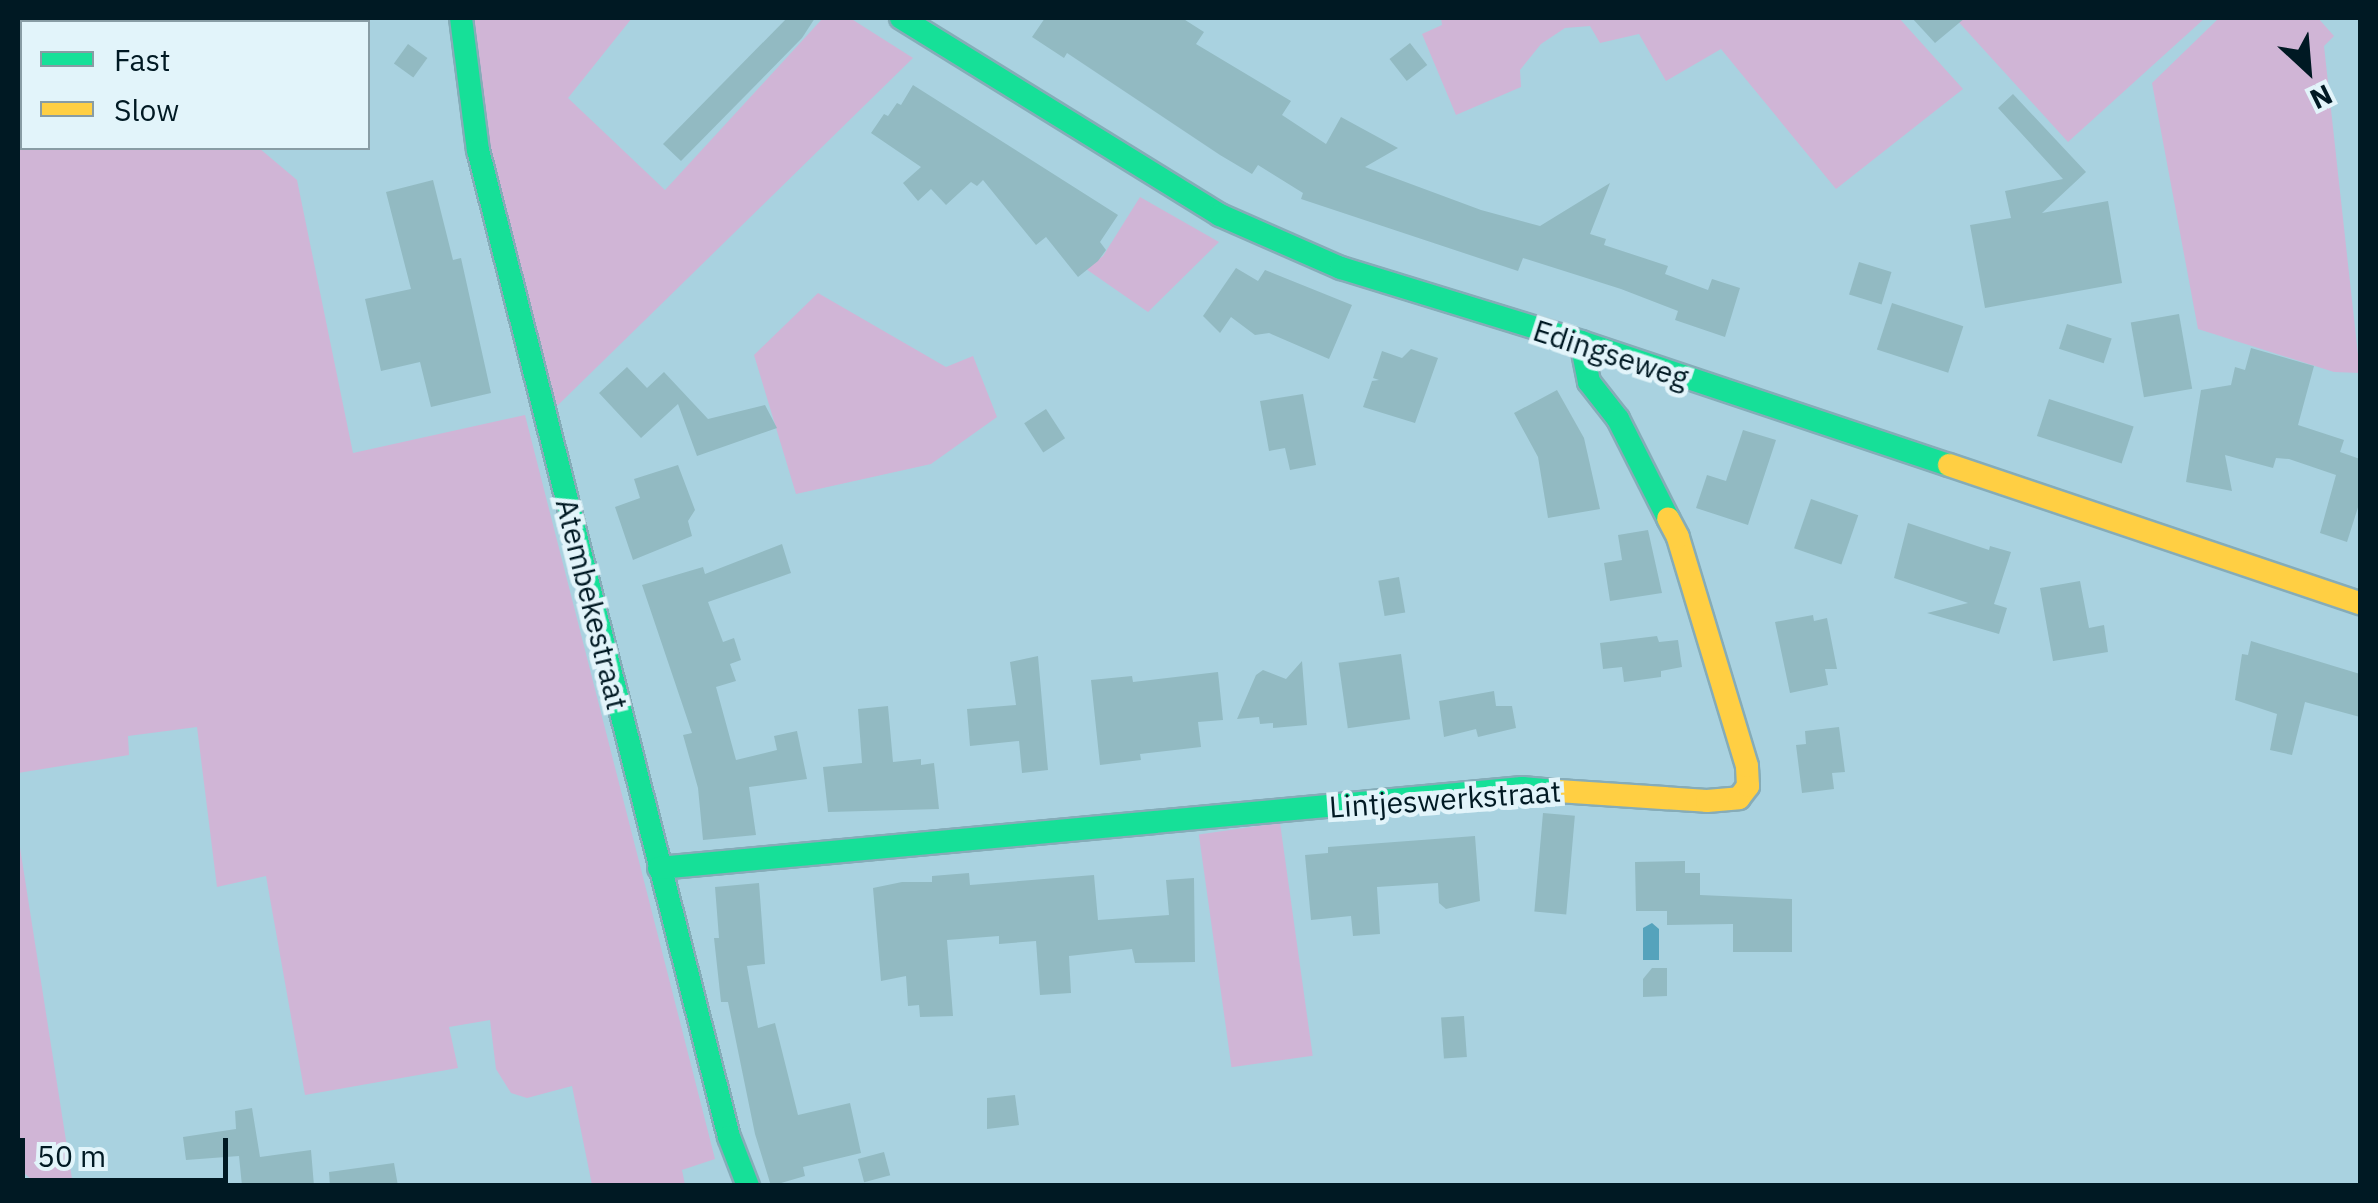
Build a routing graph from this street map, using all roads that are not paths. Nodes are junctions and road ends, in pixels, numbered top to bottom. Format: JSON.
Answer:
{"nodes":[{"id":1,"x":461,"y":18,"type":"edge"},
{"id":2,"x":901,"y":18,"type":"edge"},
{"id":3,"x":1581,"y":342,"type":"junction"},
{"id":4,"x":2360,"y":603,"type":"edge"},
{"id":5,"x":659,"y":868,"type":"junction"},
{"id":6,"x":748,"y":1186,"type":"edge"}],
"edges":[{"from":1,"to":5,"type":"street","name":"Atembekestraat"},
{"from":2,"to":3,"type":"street","name":"Edingseweg"},
{"from":3,"to":4,"type":"street","name":"Edingseweg"},
{"from":3,"to":5,"type":"street","name":"Lintjeswerkstraat"},
{"from":5,"to":6,"type":"street","name":"Atembekestraat"}]}
